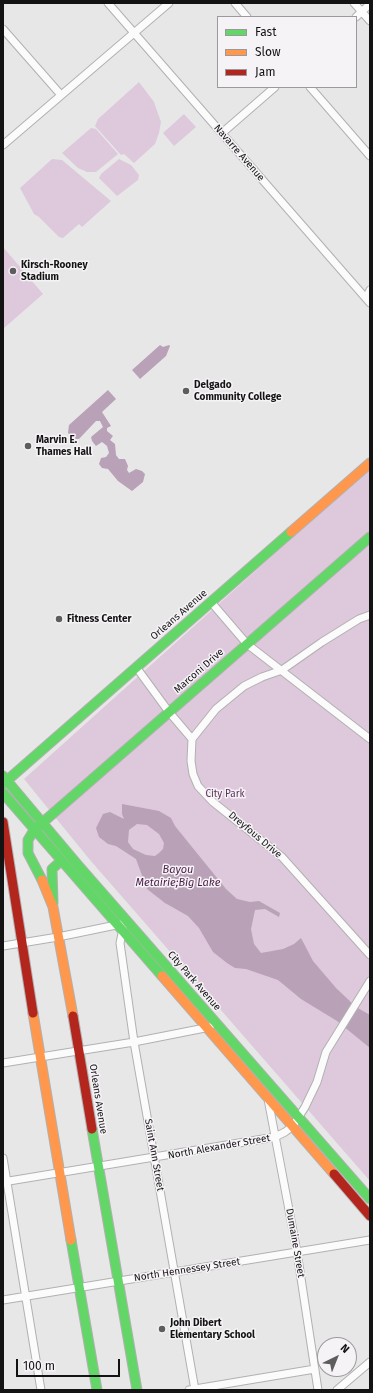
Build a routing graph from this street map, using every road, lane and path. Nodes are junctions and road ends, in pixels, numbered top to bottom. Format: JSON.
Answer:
{"nodes":[{"id":1,"x":108,"y":3,"type":"edge"},
{"id":2,"x":169,"y":3,"type":"edge"},
{"id":3,"x":235,"y":3,"type":"edge"},
{"id":4,"x":354,"y":3,"type":"edge"},
{"id":5,"x":370,"y":4,"type":"edge"},
{"id":6,"x":358,"y":15,"type":"edge"},
{"id":7,"x":246,"y":16,"type":"edge"},
{"id":8,"x":370,"y":22,"type":"edge"},
{"id":9,"x":3,"y":29,"type":"edge"},
{"id":10,"x":134,"y":33,"type":"junction"},
{"id":11,"x":274,"y":88,"type":"edge"},
{"id":12,"x":311,"y":88,"type":"edge"},
{"id":13,"x":60,"y":95,"type":"junction"},
{"id":14,"x":222,"y":133,"type":"junction"},
{"id":15,"x":3,"y":145,"type":"edge"},
{"id":16,"x":370,"y":156,"type":"edge"},
{"id":17,"x":370,"y":290,"type":"edge"},
{"id":18,"x":368,"y":300,"type":"edge"},
{"id":19,"x":370,"y":463,"type":"edge"},
{"id":20,"x":370,"y":537,"type":"edge"},
{"id":21,"x":211,"y":602,"type":"junction"},
{"id":22,"x":370,"y":615,"type":"edge"},
{"id":23,"x":247,"y":644,"type":"junction"},
{"id":24,"x":136,"y":667,"type":"junction"},
{"id":25,"x":282,"y":670,"type":"junction"},
{"id":26,"x":169,"y":712,"type":"junction"},
{"id":27,"x":192,"y":739,"type":"junction"},
{"id":28,"x":370,"y":739,"type":"edge"},
{"id":29,"x":4,"y":780,"type":"edge"},
{"id":30,"x":4,"y":794,"type":"edge"},
{"id":31,"x":3,"y":822,"type":"edge"},
{"id":32,"x":43,"y":822,"type":"junction"},
{"id":33,"x":3,"y":826,"type":"edge"},
{"id":34,"x":34,"y":830,"type":"junction"},
{"id":35,"x":61,"y":861,"type":"junction"},
{"id":36,"x":53,"y":907,"type":"junction"},
{"id":37,"x":127,"y":921,"type":"junction"},
{"id":38,"x":120,"y":928,"type":"junction"},
{"id":39,"x":58,"y":937,"type":"junction"},
{"id":40,"x":22,"y":942,"type":"junction"},
{"id":41,"x":3,"y":946,"type":"edge"},
{"id":42,"x":370,"y":955,"type":"edge"},
{"id":43,"x":370,"y":981,"type":"edge"},
{"id":44,"x":217,"y":1024,"type":"junction"},
{"id":45,"x":207,"y":1028,"type":"junction"},
{"id":46,"x":134,"y":1042,"type":"junction"},
{"id":47,"x":79,"y":1051,"type":"junction"},
{"id":48,"x":40,"y":1057,"type":"junction"},
{"id":49,"x":3,"y":1063,"type":"edge"},
{"id":50,"x":268,"y":1096,"type":"junction"},
{"id":51,"x":299,"y":1117,"type":"junction"},
{"id":52,"x":293,"y":1126,"type":"junction"},
{"id":53,"x":275,"y":1137,"type":"junction"},
{"id":54,"x":3,"y":1158,"type":"edge"},
{"id":55,"x":155,"y":1158,"type":"junction"},
{"id":56,"x":98,"y":1166,"type":"junction"},
{"id":57,"x":60,"y":1173,"type":"junction"},
{"id":58,"x":5,"y":1182,"type":"edge"},
{"id":59,"x":370,"y":1199,"type":"edge"},
{"id":60,"x":370,"y":1216,"type":"edge"},
{"id":61,"x":370,"y":1240,"type":"edge"},
{"id":62,"x":297,"y":1252,"type":"junction"},
{"id":63,"x":173,"y":1273,"type":"junction"},
{"id":64,"x":117,"y":1281,"type":"junction"},
{"id":65,"x":80,"y":1288,"type":"junction"},
{"id":66,"x":25,"y":1296,"type":"junction"},
{"id":67,"x":3,"y":1300,"type":"edge"},
{"id":68,"x":370,"y":1362,"type":"edge"},
{"id":69,"x":315,"y":1369,"type":"junction"},
{"id":70,"x":41,"y":1390,"type":"edge"},
{"id":71,"x":97,"y":1390,"type":"edge"},
{"id":72,"x":137,"y":1390,"type":"edge"},
{"id":73,"x":193,"y":1390,"type":"edge"},
{"id":74,"x":318,"y":1390,"type":"edge"},
{"id":75,"x":337,"y":1390,"type":"edge"}],
"edges":[{"from":1,"to":10,"type":"street","name":"Navarre Avenue"},
{"from":2,"to":10,"type":"street"},
{"from":3,"to":7,"type":"street"},
{"from":4,"to":6,"type":"street"},
{"from":5,"to":6,"type":"street"},
{"from":6,"to":8,"type":"street"},
{"from":9,"to":13,"type":"street"},
{"from":10,"to":13,"type":"street"},
{"from":10,"to":14,"type":"street","name":"Navarre Avenue"},
{"from":11,"to":14,"type":"street"},
{"from":12,"to":16,"type":"street"},
{"from":13,"to":15,"type":"street"},
{"from":14,"to":18,"type":"street","name":"Navarre Avenue"},
{"from":17,"to":18,"type":"street"},
{"from":19,"to":21,"type":"street","name":"Orleans Avenue"},
{"from":20,"to":23,"type":"street","name":"Marconi Drive"},
{"from":21,"to":23,"type":"street"},
{"from":21,"to":24,"type":"street","name":"Orleans Avenue"},
{"from":22,"to":25,"type":"street"},
{"from":23,"to":25,"type":"street"},
{"from":23,"to":26,"type":"street","name":"Marconi Drive"},
{"from":24,"to":26,"type":"street"},
{"from":24,"to":29,"type":"street","name":"Orleans Avenue"},
{"from":25,"to":27,"type":"street"},
{"from":25,"to":28,"type":"street"},
{"from":26,"to":27,"type":"street"},
{"from":26,"to":32,"type":"street","name":"Marconi Drive"},
{"from":27,"to":42,"type":"street","name":"Dreyfous Drive"},
{"from":29,"to":32,"type":"street","name":"City Park Avenue"},
{"from":30,"to":32,"type":"street"},
{"from":30,"to":34,"type":"street","name":"City Park Avenue"},
{"from":31,"to":33,"type":"street"},
{"from":32,"to":34,"type":"street"},
{"from":32,"to":37,"type":"street","name":"City Park Avenue"},
{"from":33,"to":40,"type":"street"},
{"from":34,"to":35,"type":"street","name":"City Park Avenue"},
{"from":34,"to":36,"type":"street","name":"Orleans Avenue"},
{"from":35,"to":36,"type":"street"},
{"from":35,"to":38,"type":"street","name":"City Park Avenue"},
{"from":36,"to":39,"type":"street","name":"Orleans Avenue"},
{"from":37,"to":38,"type":"street","name":"Saint Ann Street"},
{"from":37,"to":44,"type":"street","name":"City Park Avenue"},
{"from":38,"to":39,"type":"street"},
{"from":38,"to":45,"type":"street","name":"City Park Avenue"},
{"from":38,"to":46,"type":"street","name":"Saint Ann Street"},
{"from":39,"to":40,"type":"street"},
{"from":39,"to":47,"type":"street","name":"Orleans Avenue"},
{"from":40,"to":41,"type":"street"},
{"from":40,"to":48,"type":"street"},
{"from":43,"to":51,"type":"street","name":"North Alexander Street"},
{"from":44,"to":45,"type":"street"},
{"from":44,"to":51,"type":"street","name":"City Park Avenue"},
{"from":45,"to":46,"type":"street"},
{"from":45,"to":50,"type":"street","name":"City Park Avenue"},
{"from":46,"to":47,"type":"street"},
{"from":46,"to":55,"type":"street","name":"Saint Ann Street"},
{"from":47,"to":48,"type":"street"},
{"from":47,"to":56,"type":"street","name":"Orleans Avenue"},
{"from":48,"to":49,"type":"street"},
{"from":48,"to":57,"type":"street"},
{"from":50,"to":52,"type":"street","name":"City Park Avenue"},
{"from":50,"to":53,"type":"street","name":"Dumaine Street"},
{"from":51,"to":52,"type":"street","name":"North Alexander Street"},
{"from":51,"to":59,"type":"street","name":"City Park Avenue"},
{"from":52,"to":53,"type":"street","name":"North Alexander Street"},
{"from":52,"to":60,"type":"street","name":"City Park Avenue"},
{"from":53,"to":55,"type":"street","name":"North Alexander Street"},
{"from":53,"to":62,"type":"street","name":"Dumaine Street"},
{"from":54,"to":58,"type":"street"},
{"from":55,"to":56,"type":"street","name":"North Alexander Street"},
{"from":55,"to":63,"type":"street","name":"Saint Ann Street"},
{"from":56,"to":57,"type":"street","name":"North Alexander Street"},
{"from":56,"to":64,"type":"street","name":"Orleans Avenue"},
{"from":57,"to":58,"type":"street","name":"North Alexander Street"},
{"from":57,"to":65,"type":"street"},
{"from":58,"to":66,"type":"street"},
{"from":61,"to":62,"type":"street","name":"North Hennessey Street"},
{"from":62,"to":63,"type":"street","name":"North Hennessey Street"},
{"from":62,"to":69,"type":"street","name":"Dumaine Street"},
{"from":63,"to":64,"type":"street","name":"North Hennessey Street"},
{"from":63,"to":73,"type":"street","name":"Saint Ann Street"},
{"from":64,"to":65,"type":"street","name":"North Hennessey Street"},
{"from":64,"to":72,"type":"street","name":"Orleans Avenue"},
{"from":65,"to":66,"type":"street","name":"North Hennessey Street"},
{"from":65,"to":71,"type":"street"},
{"from":66,"to":67,"type":"street","name":"North Hennessey Street"},
{"from":66,"to":70,"type":"street"},
{"from":68,"to":75,"type":"street"},
{"from":69,"to":73,"type":"street"},
{"from":69,"to":74,"type":"street","name":"Dumaine Street"}]}
